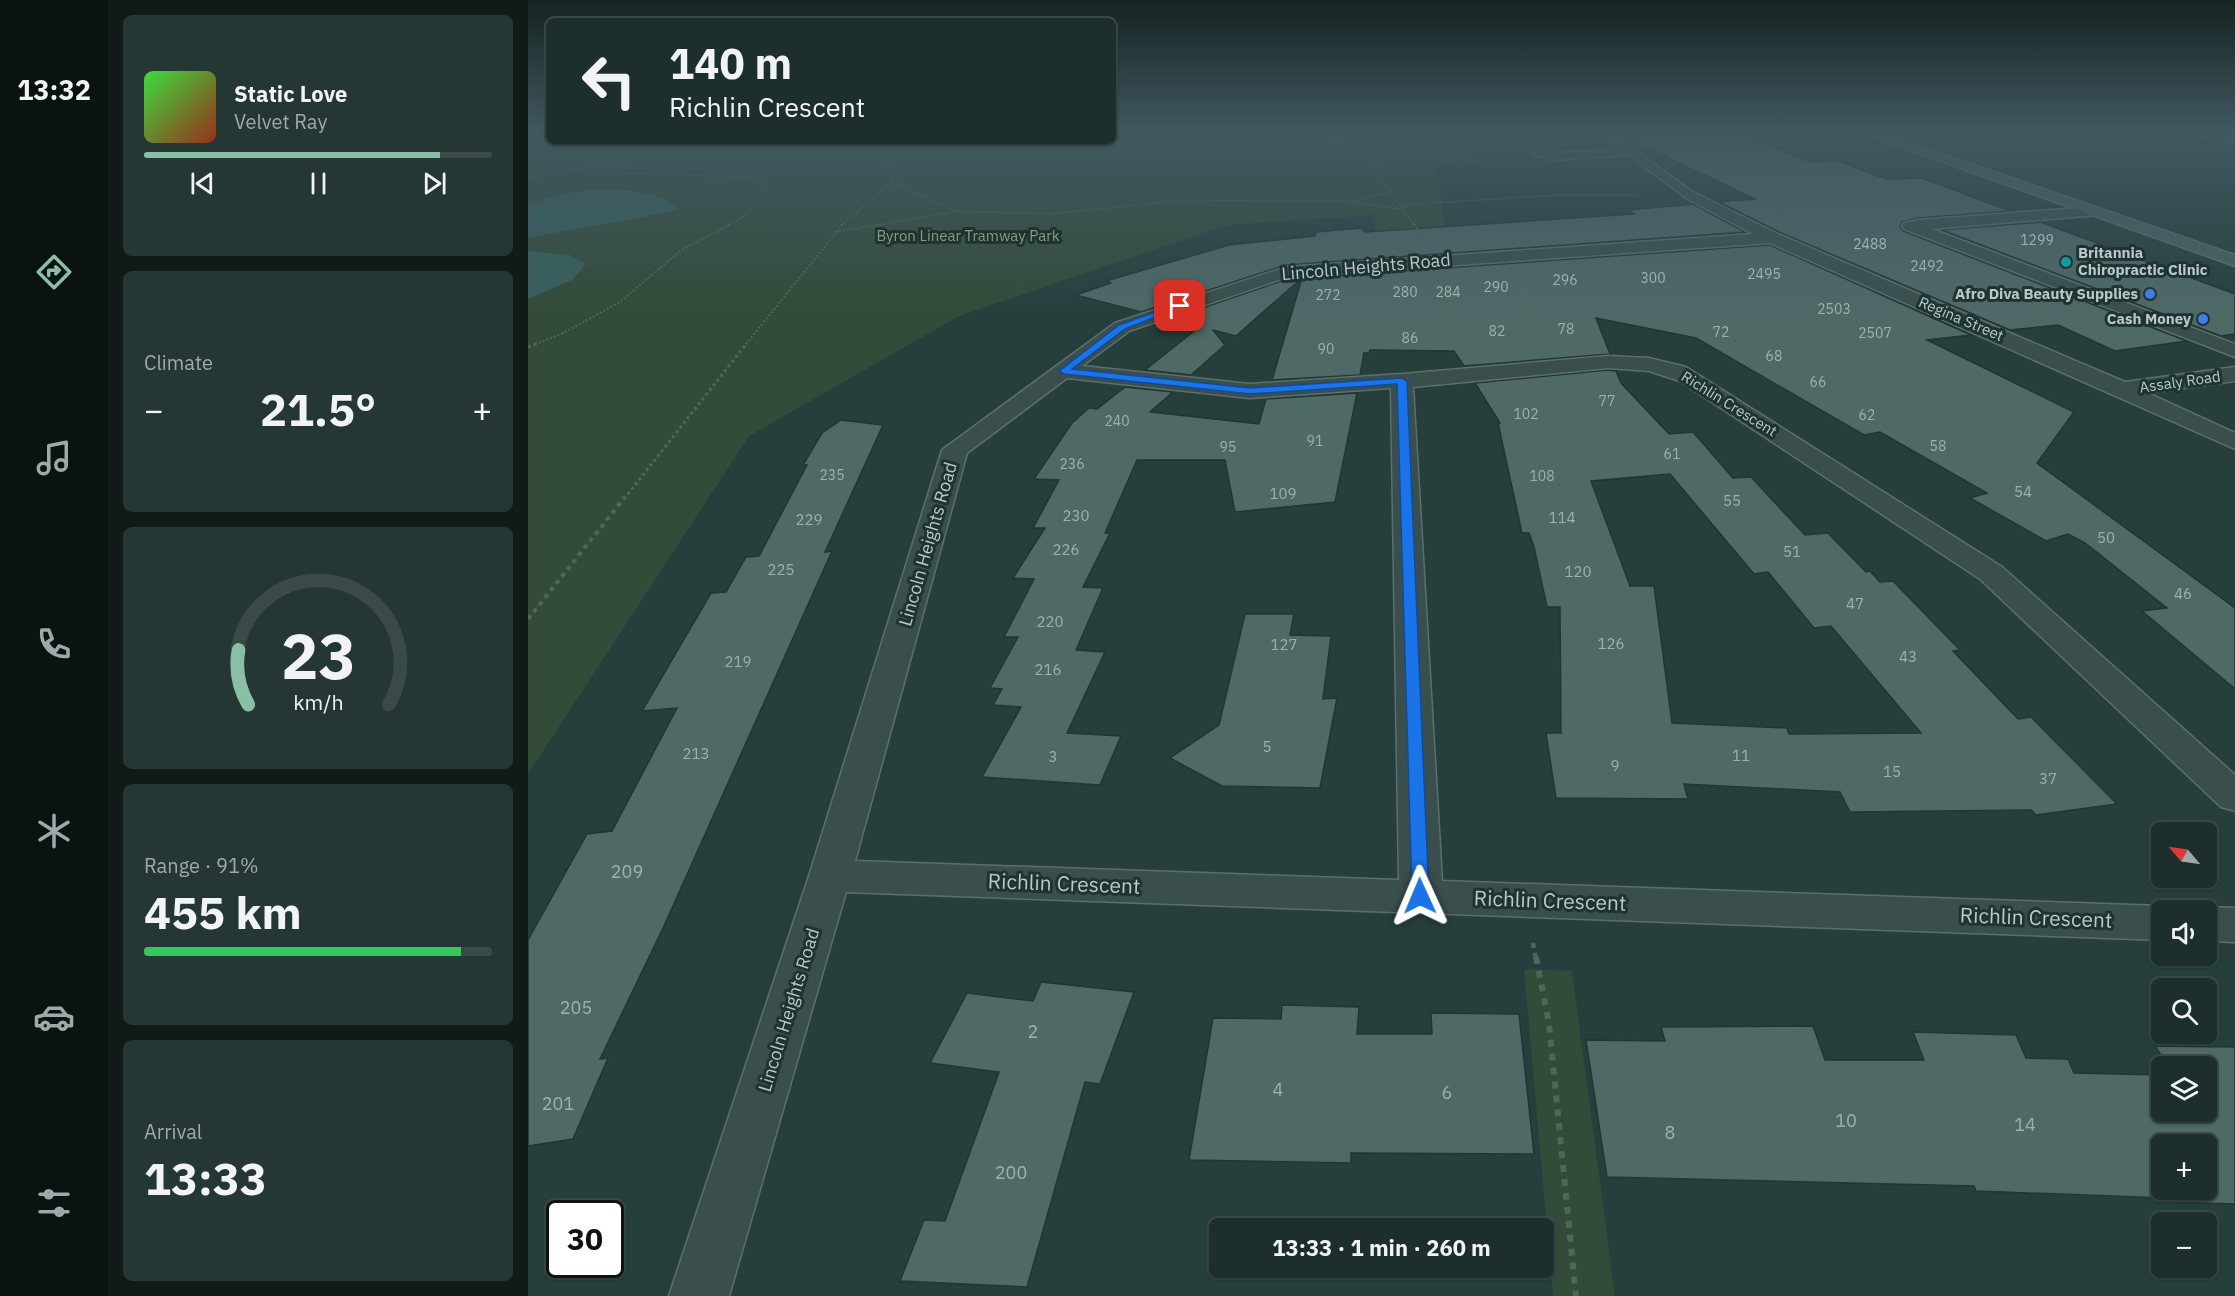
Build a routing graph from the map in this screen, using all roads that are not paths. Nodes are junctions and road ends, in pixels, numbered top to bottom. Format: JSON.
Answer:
{"nodes":[{"id":1,"x":2039,"y":193,"type":"edge"},
{"id":2,"x":1689,"y":194,"type":"edge"},
{"id":3,"x":2092,"y":212,"type":"junction"},
{"id":4,"x":1772,"y":238,"type":"junction"},
{"id":5,"x":2235,"y":261,"type":"edge"},
{"id":6,"x":2235,"y":351,"type":"edge"},
{"id":7,"x":1064,"y":371,"type":"junction"},
{"id":8,"x":2235,"y":375,"type":"edge"},
{"id":9,"x":1402,"y":381,"type":"junction"},
{"id":10,"x":2124,"y":389,"type":"junction"},
{"id":11,"x":2235,"y":442,"type":"edge"},
{"id":12,"x":2235,"y":797,"type":"edge"},
{"id":13,"x":830,"y":876,"type":"junction"},
{"id":14,"x":1420,"y":896,"type":"junction"},
{"id":15,"x":2151,"y":923,"type":"edge"},
{"id":16,"x":2217,"y":924,"type":"edge"},
{"id":17,"x":2235,"y":925,"type":"edge"},
{"id":18,"x":699,"y":1296,"type":"edge"}],
"edges":[{"from":1,"to":3,"type":"main road"},
{"from":2,"to":4,"type":"street","name":"Regina Street"},
{"from":3,"to":5,"type":"main road"},
{"from":3,"to":6,"type":"street"},
{"from":4,"to":7,"type":"street","name":"Lincoln Heights Road"},
{"from":4,"to":10,"type":"street","name":"Regina Street"},
{"from":7,"to":9,"type":"street","name":"Richlin Crescent"},
{"from":7,"to":13,"type":"street","name":"Lincoln Heights Road"},
{"from":8,"to":10,"type":"street","name":"Assaly Road"},
{"from":9,"to":12,"type":"street","name":"Richlin Crescent"},
{"from":9,"to":14,"type":"street"},
{"from":10,"to":11,"type":"street","name":"Regina Street"},
{"from":13,"to":14,"type":"street","name":"Richlin Crescent"},
{"from":13,"to":18,"type":"street","name":"Lincoln Heights Road"},
{"from":14,"to":15,"type":"street","name":"Richlin Crescent"},
{"from":16,"to":17,"type":"street"}]}
